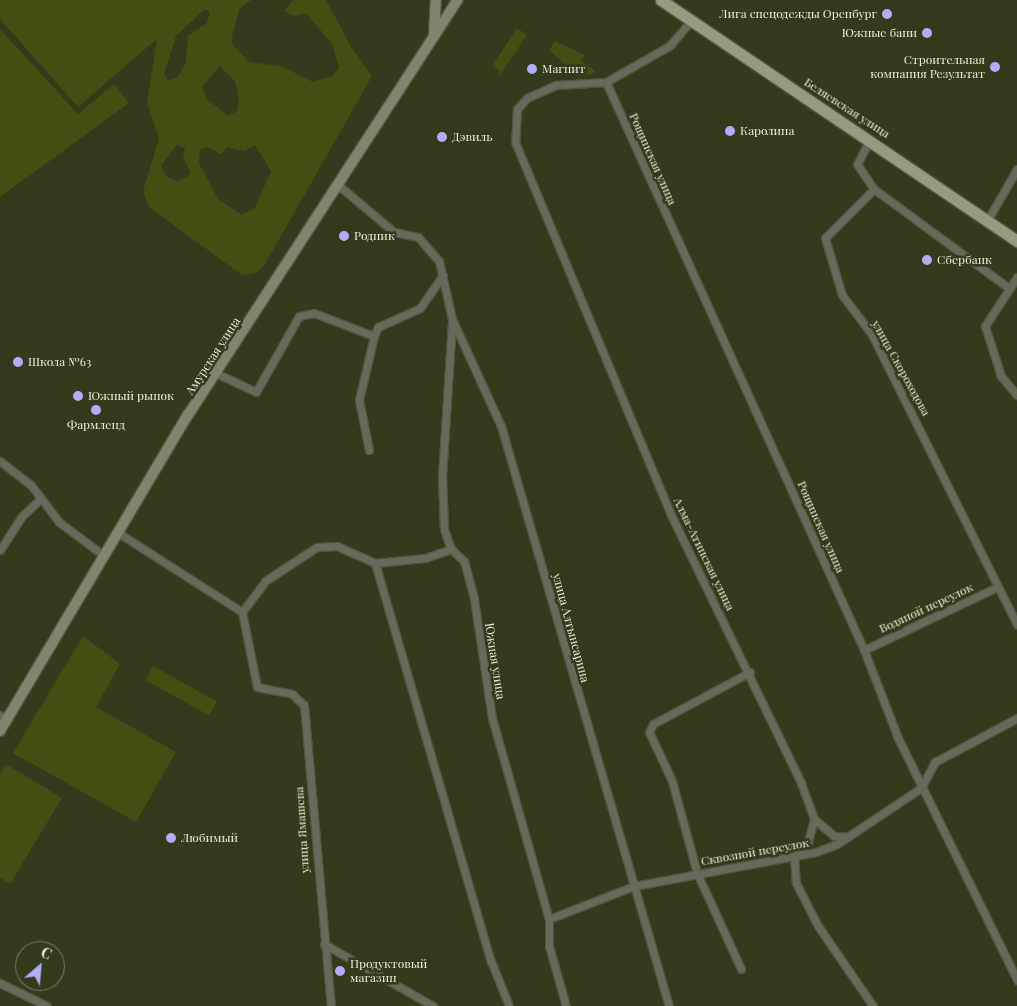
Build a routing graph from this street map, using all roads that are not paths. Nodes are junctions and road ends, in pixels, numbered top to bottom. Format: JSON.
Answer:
{"nodes":[{"id":1,"x":436,"y":0,"type":"edge"},
{"id":2,"x":457,"y":0,"type":"edge"},
{"id":3,"x":661,"y":0,"type":"edge"},
{"id":4,"x":691,"y":21,"type":"junction"},
{"id":5,"x":434,"y":37,"type":"junction"},
{"id":6,"x":606,"y":82,"type":"junction"},
{"id":7,"x":870,"y":139,"type":"junction"},
{"id":8,"x":1017,"y":169,"type":"edge"},
{"id":9,"x":337,"y":184,"type":"junction"},
{"id":10,"x":874,"y":189,"type":"junction"},
{"id":11,"x":987,"y":221,"type":"junction"},
{"id":12,"x":1017,"y":241,"type":"edge"},
{"id":13,"x":443,"y":275,"type":"junction"},
{"id":14,"x":1017,"y":277,"type":"edge"},
{"id":15,"x":1008,"y":288,"type":"junction"},
{"id":16,"x":452,"y":319,"type":"junction"},
{"id":17,"x":374,"y":336,"type":"junction"},
{"id":18,"x":216,"y":373,"type":"junction"},
{"id":19,"x":1017,"y":395,"type":"edge"},
{"id":20,"x":369,"y":450,"type":"dead end"},
{"id":21,"x":0,"y":462,"type":"edge"},
{"id":22,"x":40,"y":499,"type":"junction"},
{"id":23,"x":116,"y":532,"type":"junction"},
{"id":24,"x":451,"y":549,"type":"junction"},
{"id":25,"x":0,"y":550,"type":"edge"},
{"id":26,"x":103,"y":555,"type":"junction"},
{"id":27,"x":375,"y":563,"type":"junction"},
{"id":28,"x":997,"y":587,"type":"junction"},
{"id":29,"x":242,"y":612,"type":"junction"},
{"id":30,"x":1017,"y":624,"type":"edge"},
{"id":31,"x":864,"y":650,"type":"junction"},
{"id":32,"x":750,"y":672,"type":"junction"},
{"id":33,"x":4,"y":717,"type":"edge"},
{"id":34,"x":1017,"y":718,"type":"edge"},
{"id":35,"x":0,"y":732,"type":"edge"},
{"id":36,"x":921,"y":788,"type":"junction"},
{"id":37,"x":814,"y":819,"type":"junction"},
{"id":38,"x":853,"y":836,"type":"junction"},
{"id":39,"x":794,"y":856,"type":"junction"},
{"id":40,"x":697,"y":873,"type":"junction"},
{"id":41,"x":634,"y":886,"type":"junction"},
{"id":42,"x":549,"y":919,"type":"junction"},
{"id":43,"x":324,"y":944,"type":"junction"},
{"id":44,"x":741,"y":969,"type":"dead end"},
{"id":45,"x":1017,"y":980,"type":"edge"},
{"id":46,"x":0,"y":983,"type":"edge"},
{"id":47,"x":47,"y":1006,"type":"edge"},
{"id":48,"x":331,"y":1006,"type":"edge"},
{"id":49,"x":434,"y":1006,"type":"edge"},
{"id":50,"x":509,"y":1006,"type":"edge"},
{"id":51,"x":566,"y":1006,"type":"edge"},
{"id":52,"x":670,"y":1006,"type":"edge"},
{"id":53,"x":873,"y":1006,"type":"edge"}],
"edges":[{"from":1,"to":5,"type":"street"},
{"from":2,"to":5,"type":"street","name":"Амурская улица"},
{"from":3,"to":4,"type":"main road","name":"Беляевская улица"},
{"from":4,"to":6,"type":"street"},
{"from":4,"to":7,"type":"main road","name":"Беляевская улица"},
{"from":5,"to":9,"type":"street","name":"Амурская улица"},
{"from":6,"to":31,"type":"street","name":"Рощинская улица"},
{"from":6,"to":32,"type":"street","name":"Алма-Атинская улица"},
{"from":7,"to":10,"type":"street"},
{"from":7,"to":11,"type":"main road","name":"Беляевская улица"},
{"from":8,"to":11,"type":"street"},
{"from":9,"to":13,"type":"street","name":"улица Алтынсарина"},
{"from":9,"to":18,"type":"street","name":"Амурская улица"},
{"from":10,"to":15,"type":"street"},
{"from":10,"to":28,"type":"street","name":"улица Скороходова"},
{"from":11,"to":12,"type":"main road","name":"Беляевская улица"},
{"from":13,"to":16,"type":"street","name":"улица Алтынсарина"},
{"from":13,"to":17,"type":"street"},
{"from":14,"to":15,"type":"street"},
{"from":15,"to":19,"type":"street"},
{"from":16,"to":24,"type":"street","name":"Южная улица"},
{"from":16,"to":41,"type":"street","name":"улица Алтынсарина"},
{"from":17,"to":18,"type":"street"},
{"from":17,"to":20,"type":"street"},
{"from":18,"to":23,"type":"street","name":"Амурская улица"},
{"from":21,"to":22,"type":"street"},
{"from":22,"to":25,"type":"street"},
{"from":22,"to":26,"type":"street"},
{"from":23,"to":26,"type":"street","name":"Амурская улица"},
{"from":23,"to":29,"type":"street"},
{"from":24,"to":27,"type":"street"},
{"from":24,"to":42,"type":"street","name":"Южная улица"},
{"from":26,"to":33,"type":"street","name":"Амурская улица"},
{"from":27,"to":29,"type":"street"},
{"from":27,"to":50,"type":"street"},
{"from":28,"to":30,"type":"street","name":"улица Скороходова"},
{"from":28,"to":31,"type":"street","name":"Водяной переулок"},
{"from":29,"to":43,"type":"street","name":"улица Ямашева"},
{"from":31,"to":36,"type":"street","name":"Рощинская улица"},
{"from":32,"to":37,"type":"street","name":"Алма-Атинская улица"},
{"from":32,"to":40,"type":"street"},
{"from":33,"to":35,"type":"street","name":"Амурская улица"},
{"from":34,"to":36,"type":"street","name":"Сквозной переулок"},
{"from":36,"to":38,"type":"street","name":"Сквозной переулок"},
{"from":36,"to":45,"type":"street","name":"Рощинская улица"},
{"from":37,"to":38,"type":"street"},
{"from":37,"to":39,"type":"street"},
{"from":38,"to":39,"type":"street","name":"Сквозной переулок"},
{"from":39,"to":40,"type":"street","name":"Сквозной переулок"},
{"from":39,"to":53,"type":"street"},
{"from":40,"to":41,"type":"street","name":"Сквозной переулок"},
{"from":40,"to":44,"type":"street"},
{"from":41,"to":42,"type":"street","name":"Сквозной переулок"},
{"from":41,"to":52,"type":"street","name":"улица Алтынсарина"},
{"from":42,"to":51,"type":"street","name":"Южная улица"},
{"from":43,"to":48,"type":"street","name":"улица Ямашева"},
{"from":43,"to":49,"type":"street"},
{"from":46,"to":47,"type":"street"}]}
